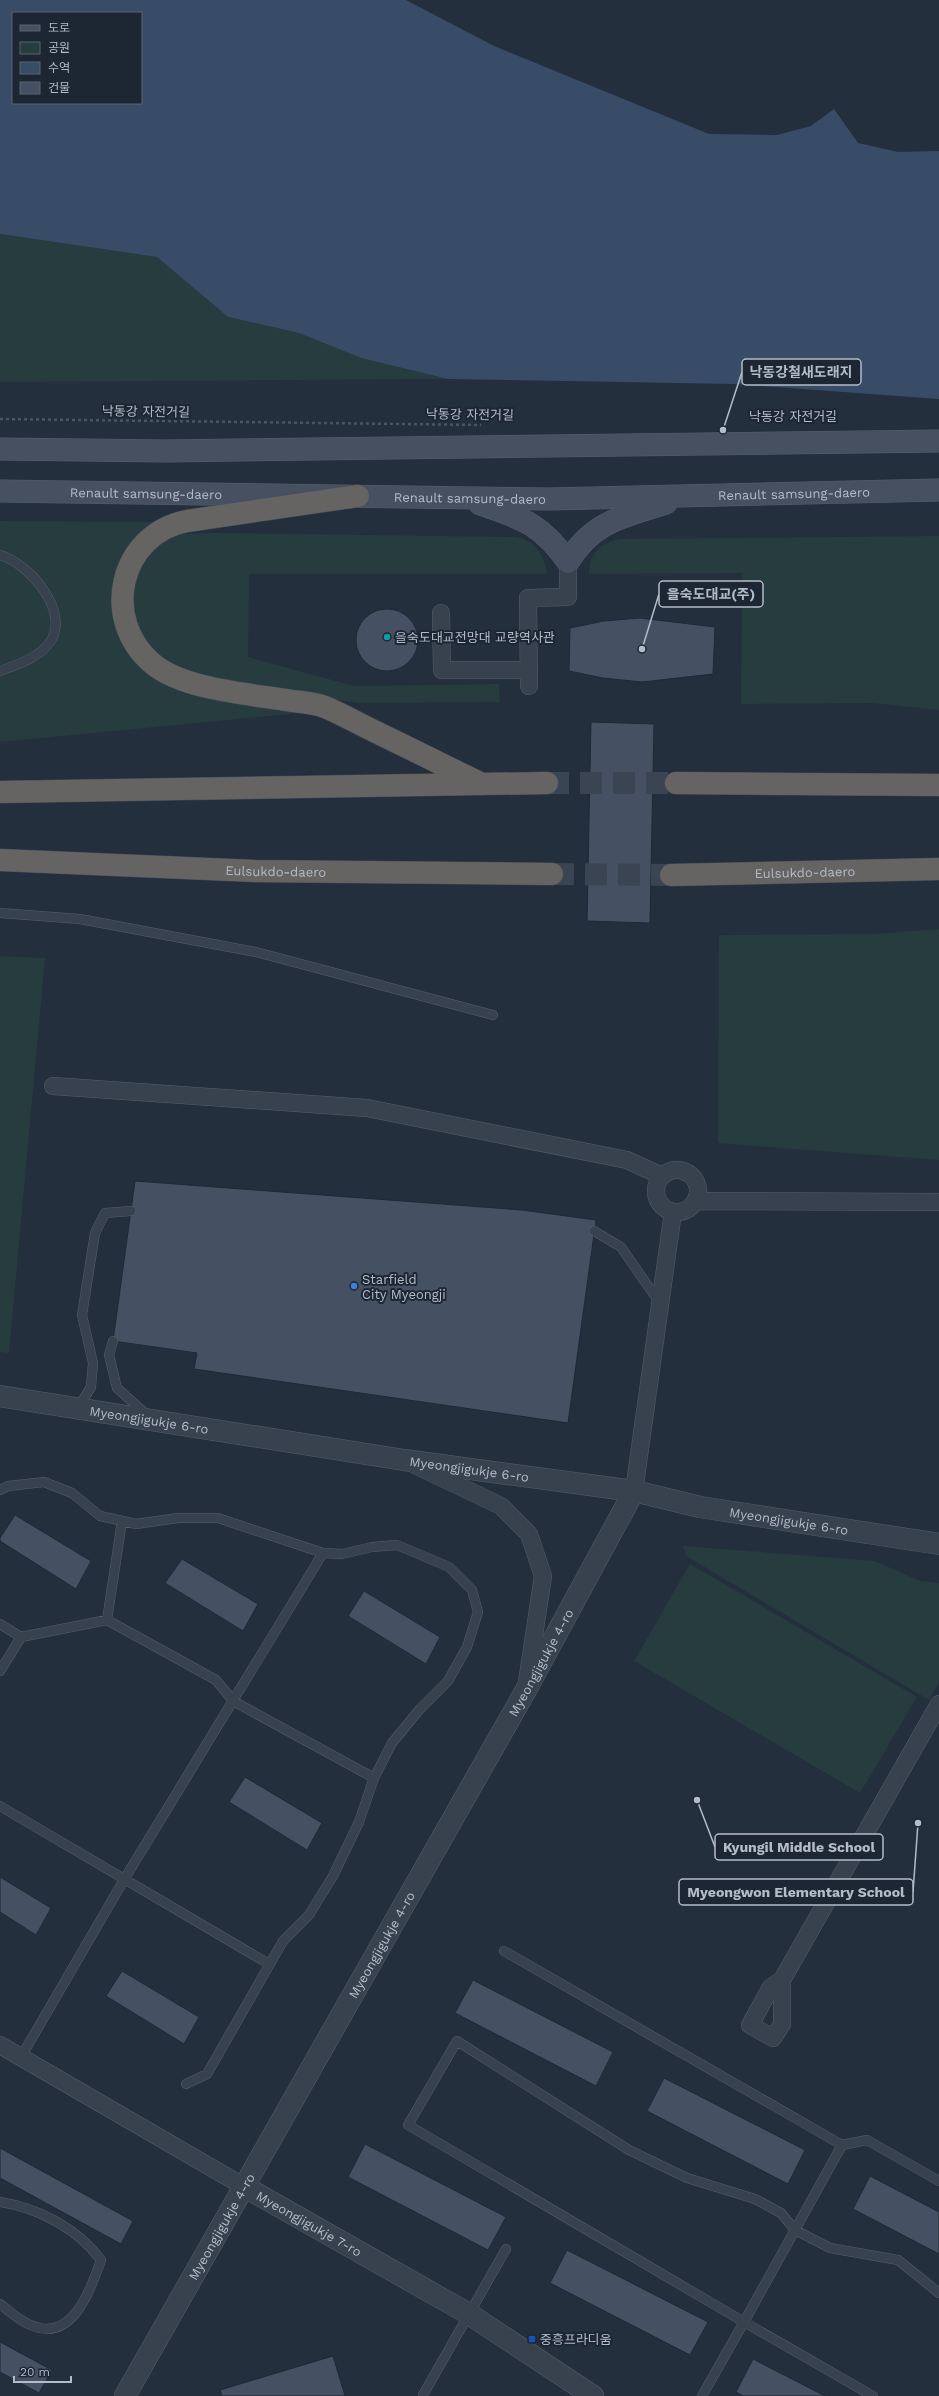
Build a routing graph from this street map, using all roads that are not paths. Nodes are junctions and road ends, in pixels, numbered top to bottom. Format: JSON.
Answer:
{"nodes":[{"id":1,"x":939,"y":441,"type":"edge"},
{"id":2,"x":0,"y":448,"type":"edge"},
{"id":3,"x":939,"y":490,"type":"edge"},
{"id":4,"x":0,"y":491,"type":"edge"},
{"id":5,"x":358,"y":496,"type":"junction"},
{"id":6,"x":685,"y":496,"type":"junction"},
{"id":7,"x":462,"y":498,"type":"junction"},
{"id":8,"x":0,"y":554,"type":"edge"},
{"id":9,"x":568,"y":562,"type":"junction"},
{"id":10,"x":442,"y":613,"type":"dead end"},
{"id":11,"x":0,"y":671,"type":"edge"},
{"id":12,"x":547,"y":783,"type":"tunnel mouth"},
{"id":13,"x":676,"y":783,"type":"tunnel mouth"},
{"id":14,"x":482,"y":784,"type":"junction"},
{"id":15,"x":939,"y":785,"type":"edge"},
{"id":16,"x":0,"y":792,"type":"edge"},
{"id":17,"x":0,"y":860,"type":"edge"},
{"id":18,"x":939,"y":869,"type":"edge"},
{"id":19,"x":552,"y":874,"type":"tunnel mouth"},
{"id":20,"x":671,"y":875,"type":"tunnel mouth"},
{"id":21,"x":0,"y":913,"type":"edge"},
{"id":22,"x":493,"y":1015,"type":"dead end"},
{"id":23,"x":53,"y":1086,"type":"dead end"},
{"id":24,"x":662,"y":1176,"type":"junction"},
{"id":25,"x":696,"y":1201,"type":"junction"},
{"id":26,"x":939,"y":1202,"type":"edge"},
{"id":27,"x":131,"y":1211,"type":"dead end"},
{"id":28,"x":673,"y":1212,"type":"junction"},
{"id":29,"x":594,"y":1231,"type":"dead end"},
{"id":30,"x":660,"y":1304,"type":"junction"},
{"id":31,"x":113,"y":1341,"type":"dead end"},
{"id":32,"x":0,"y":1396,"type":"edge"},
{"id":33,"x":78,"y":1408,"type":"junction"},
{"id":34,"x":153,"y":1421,"type":"junction"},
{"id":35,"x":404,"y":1460,"type":"junction"},
{"id":36,"x":0,"y":1490,"type":"edge"},
{"id":37,"x":634,"y":1491,"type":"junction"},
{"id":38,"x":122,"y":1521,"type":"junction"},
{"id":39,"x":939,"y":1544,"type":"edge"},
{"id":40,"x":323,"y":1553,"type":"junction"},
{"id":41,"x":107,"y":1620,"type":"junction"},
{"id":42,"x":0,"y":1624,"type":"edge"},
{"id":43,"x":21,"y":1637,"type":"junction"},
{"id":44,"x":0,"y":1671,"type":"edge"},
{"id":45,"x":526,"y":1690,"type":"junction"},
{"id":46,"x":233,"y":1701,"type":"junction"},
{"id":47,"x":939,"y":1704,"type":"edge"},
{"id":48,"x":374,"y":1778,"type":"junction"},
{"id":49,"x":0,"y":1806,"type":"edge"},
{"id":50,"x":126,"y":1878,"type":"junction"},
{"id":51,"x":504,"y":1951,"type":"dead end"},
{"id":52,"x":269,"y":1964,"type":"junction"},
{"id":53,"x":782,"y":1980,"type":"dead end"},
{"id":54,"x":0,"y":2045,"type":"edge"},
{"id":55,"x":21,"y":2057,"type":"junction"},
{"id":56,"x":186,"y":2084,"type":"dead end"},
{"id":57,"x":842,"y":2144,"type":"junction"},
{"id":58,"x":939,"y":2181,"type":"edge"},
{"id":59,"x":243,"y":2186,"type":"junction"},
{"id":60,"x":0,"y":2202,"type":"edge"},
{"id":61,"x":796,"y":2230,"type":"junction"},
{"id":62,"x":506,"y":2249,"type":"dead end"},
{"id":63,"x":939,"y":2293,"type":"edge"},
{"id":64,"x":0,"y":2304,"type":"edge"},
{"id":65,"x":469,"y":2314,"type":"junction"},
{"id":66,"x":744,"y":2322,"type":"junction"},
{"id":67,"x":423,"y":2395,"type":"dead end"},
{"id":68,"x":124,"y":2396,"type":"edge"},
{"id":69,"x":593,"y":2396,"type":"edge"},
{"id":70,"x":702,"y":2396,"type":"edge"},
{"id":71,"x":873,"y":2396,"type":"edge"}],
"edges":[{"from":1,"to":2,"type":"main road"},
{"from":3,"to":6,"type":"main road","name":"Renault samsung-daero"},
{"from":4,"to":5,"type":"main road","name":"Renault samsung-daero"},
{"from":5,"to":7,"type":"main road","name":"Renault samsung-daero"},
{"from":5,"to":14,"type":"highway"},
{"from":6,"to":7,"type":"main road","name":"Renault samsung-daero"},
{"from":6,"to":9,"type":"main road"},
{"from":7,"to":9,"type":"main road"},
{"from":8,"to":11,"type":"lane"},
{"from":9,"to":10,"type":"street"},
{"from":12,"to":14,"type":"highway"},
{"from":13,"to":15,"type":"highway"},
{"from":14,"to":16,"type":"highway"},
{"from":17,"to":19,"type":"highway","name":"Eulsukdo-daero"},
{"from":18,"to":20,"type":"highway","name":"Eulsukdo-daero"},
{"from":21,"to":22,"type":"lane"},
{"from":23,"to":24,"type":"street"},
{"from":24,"to":25,"type":"street"},
{"from":24,"to":28,"type":"street"},
{"from":25,"to":26,"type":"street"},
{"from":25,"to":28,"type":"street"},
{"from":27,"to":33,"type":"lane"},
{"from":28,"to":30,"type":"street"},
{"from":29,"to":30,"type":"lane"},
{"from":30,"to":37,"type":"street"},
{"from":31,"to":34,"type":"lane"},
{"from":32,"to":33,"type":"street","name":"Myeongjigukje 6-ro"},
{"from":33,"to":34,"type":"street","name":"Myeongjigukje 6-ro"},
{"from":34,"to":35,"type":"street","name":"Myeongjigukje 6-ro"},
{"from":35,"to":37,"type":"street","name":"Myeongjigukje 6-ro"},
{"from":35,"to":45,"type":"street"},
{"from":36,"to":38,"type":"lane"},
{"from":37,"to":39,"type":"street","name":"Myeongjigukje 6-ro"},
{"from":37,"to":45,"type":"street","name":"Myeongjigukje 4-ro"},
{"from":38,"to":40,"type":"lane"},
{"from":38,"to":41,"type":"lane"},
{"from":40,"to":46,"type":"lane"},
{"from":40,"to":48,"type":"lane"},
{"from":41,"to":43,"type":"lane"},
{"from":41,"to":46,"type":"lane"},
{"from":42,"to":43,"type":"lane"},
{"from":43,"to":44,"type":"lane"},
{"from":45,"to":59,"type":"street","name":"Myeongjigukje 4-ro"},
{"from":46,"to":48,"type":"lane"},
{"from":46,"to":50,"type":"lane"},
{"from":47,"to":53,"type":"street"},
{"from":48,"to":52,"type":"lane"},
{"from":49,"to":50,"type":"lane"},
{"from":50,"to":52,"type":"lane"},
{"from":50,"to":55,"type":"lane"},
{"from":51,"to":57,"type":"lane"},
{"from":52,"to":56,"type":"lane"},
{"from":54,"to":55,"type":"street","name":"Myeongjigukje 7-ro"},
{"from":55,"to":59,"type":"street","name":"Myeongjigukje 7-ro"},
{"from":57,"to":58,"type":"lane"},
{"from":57,"to":61,"type":"lane"},
{"from":59,"to":65,"type":"street","name":"Myeongjigukje 7-ro"},
{"from":59,"to":68,"type":"street","name":"Myeongjigukje 4-ro"},
{"from":60,"to":64,"type":"lane"},
{"from":61,"to":63,"type":"lane"},
{"from":61,"to":66,"type":"lane"},
{"from":61,"to":66,"type":"lane"},
{"from":62,"to":65,"type":"lane"},
{"from":65,"to":67,"type":"lane"},
{"from":65,"to":69,"type":"street","name":"Myeongjigukje 7-ro"},
{"from":66,"to":70,"type":"lane"},
{"from":66,"to":71,"type":"lane"}]}
